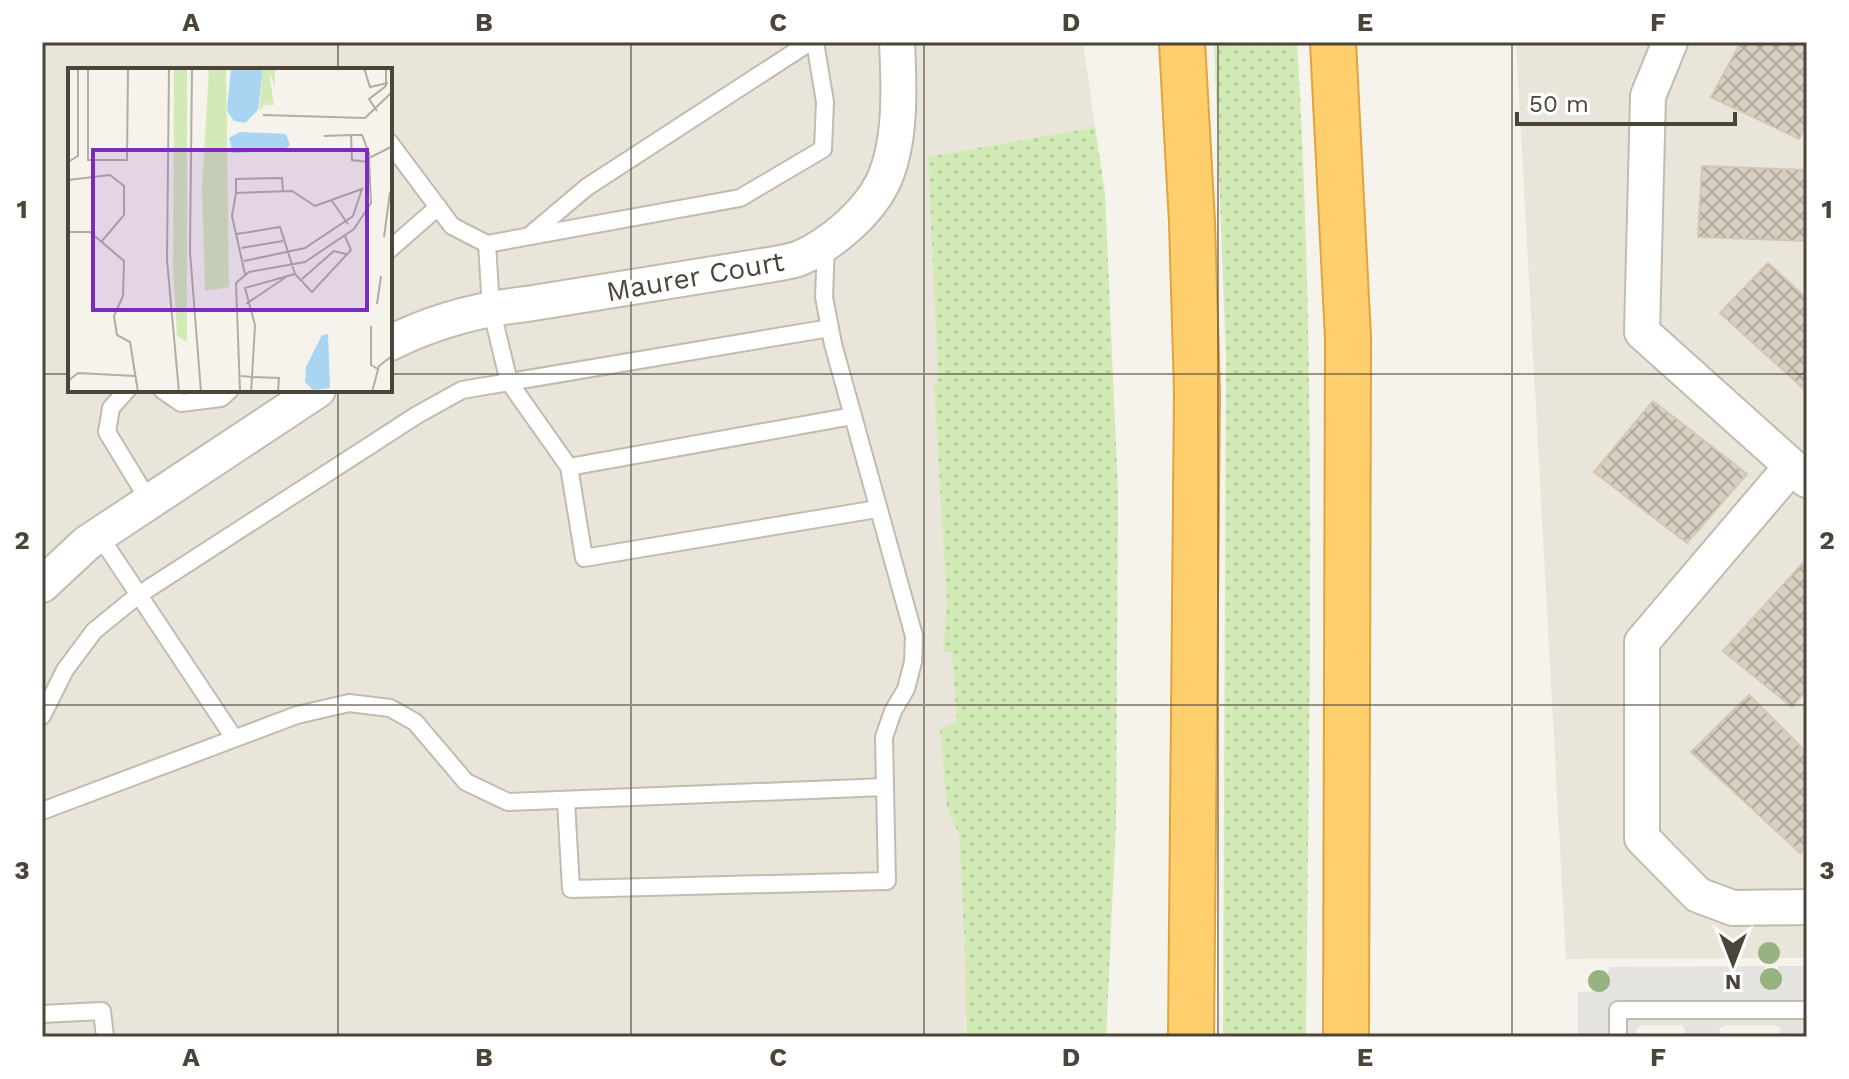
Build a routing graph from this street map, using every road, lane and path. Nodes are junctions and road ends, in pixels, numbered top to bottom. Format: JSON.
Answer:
{"nodes":[{"id":1,"x":813,"y":42,"type":"edge"},
{"id":2,"x":897,"y":42,"type":"edge"},
{"id":3,"x":1182,"y":42,"type":"edge"},
{"id":4,"x":1333,"y":42,"type":"edge"},
{"id":5,"x":1670,"y":42,"type":"edge"},
{"id":6,"x":392,"y":146,"type":"edge"},
{"id":7,"x":438,"y":207,"type":"junction"},
{"id":8,"x":528,"y":237,"type":"junction"},
{"id":9,"x":826,"y":242,"type":"junction"},
{"id":10,"x":487,"y":244,"type":"junction"},
{"id":11,"x":392,"y":247,"type":"edge"},
{"id":12,"x":491,"y":308,"type":"junction"},
{"id":13,"x":830,"y":328,"type":"junction"},
{"id":14,"x":392,"y":342,"type":"edge"},
{"id":15,"x":509,"y":382,"type":"junction"},
{"id":16,"x":125,"y":392,"type":"edge"},
{"id":17,"x":165,"y":392,"type":"edge"},
{"id":18,"x":228,"y":392,"type":"edge"},
{"id":19,"x":315,"y":392,"type":"edge"},
{"id":20,"x":853,"y":416,"type":"junction"},
{"id":21,"x":569,"y":467,"type":"junction"},
{"id":22,"x":1799,"y":473,"type":"edge"},
{"id":23,"x":149,"y":501,"type":"junction"},
{"id":24,"x":877,"y":509,"type":"junction"},
{"id":25,"x":99,"y":535,"type":"junction"},
{"id":26,"x":42,"y":585,"type":"edge"},
{"id":27,"x":137,"y":596,"type":"junction"},
{"id":28,"x":42,"y":716,"type":"edge"},
{"id":29,"x":234,"y":738,"type":"junction"},
{"id":30,"x":885,"y":787,"type":"junction"},
{"id":31,"x":566,"y":801,"type":"junction"},
{"id":32,"x":42,"y":811,"type":"edge"},
{"id":33,"x":1807,"y":907,"type":"edge"},
{"id":34,"x":1807,"y":1010,"type":"edge"},
{"id":35,"x":42,"y":1014,"type":"edge"},
{"id":36,"x":105,"y":1037,"type":"edge"},
{"id":37,"x":1191,"y":1037,"type":"edge"},
{"id":38,"x":1346,"y":1037,"type":"edge"},
{"id":39,"x":1618,"y":1037,"type":"edge"}],
"edges":[{"from":1,"to":8,"type":"lane"},
{"from":1,"to":8,"type":"lane"},
{"from":2,"to":9,"type":"street","name":"Maurer Court"},
{"from":3,"to":37,"type":"highway"},
{"from":4,"to":38,"type":"highway"},
{"from":5,"to":22,"type":"street"},
{"from":6,"to":7,"type":"lane"},
{"from":7,"to":10,"type":"lane"},
{"from":7,"to":11,"type":"lane"},
{"from":8,"to":10,"type":"lane"},
{"from":9,"to":12,"type":"street","name":"Maurer Court"},
{"from":9,"to":13,"type":"lane"},
{"from":10,"to":12,"type":"lane"},
{"from":12,"to":14,"type":"street","name":"Maurer Court"},
{"from":12,"to":15,"type":"lane"},
{"from":13,"to":15,"type":"lane"},
{"from":13,"to":20,"type":"lane"},
{"from":15,"to":21,"type":"lane"},
{"from":15,"to":27,"type":"lane"},
{"from":16,"to":23,"type":"lane"},
{"from":17,"to":18,"type":"lane"},
{"from":19,"to":23,"type":"street"},
{"from":20,"to":21,"type":"lane"},
{"from":20,"to":24,"type":"lane"},
{"from":21,"to":24,"type":"lane"},
{"from":22,"to":33,"type":"street"},
{"from":23,"to":25,"type":"street"},
{"from":24,"to":30,"type":"lane"},
{"from":25,"to":26,"type":"street"},
{"from":25,"to":27,"type":"lane"},
{"from":27,"to":28,"type":"lane"},
{"from":27,"to":29,"type":"lane"},
{"from":29,"to":31,"type":"lane"},
{"from":29,"to":32,"type":"lane"},
{"from":30,"to":31,"type":"lane"},
{"from":30,"to":31,"type":"lane"},
{"from":34,"to":39,"type":"lane"},
{"from":35,"to":36,"type":"lane"}]}
